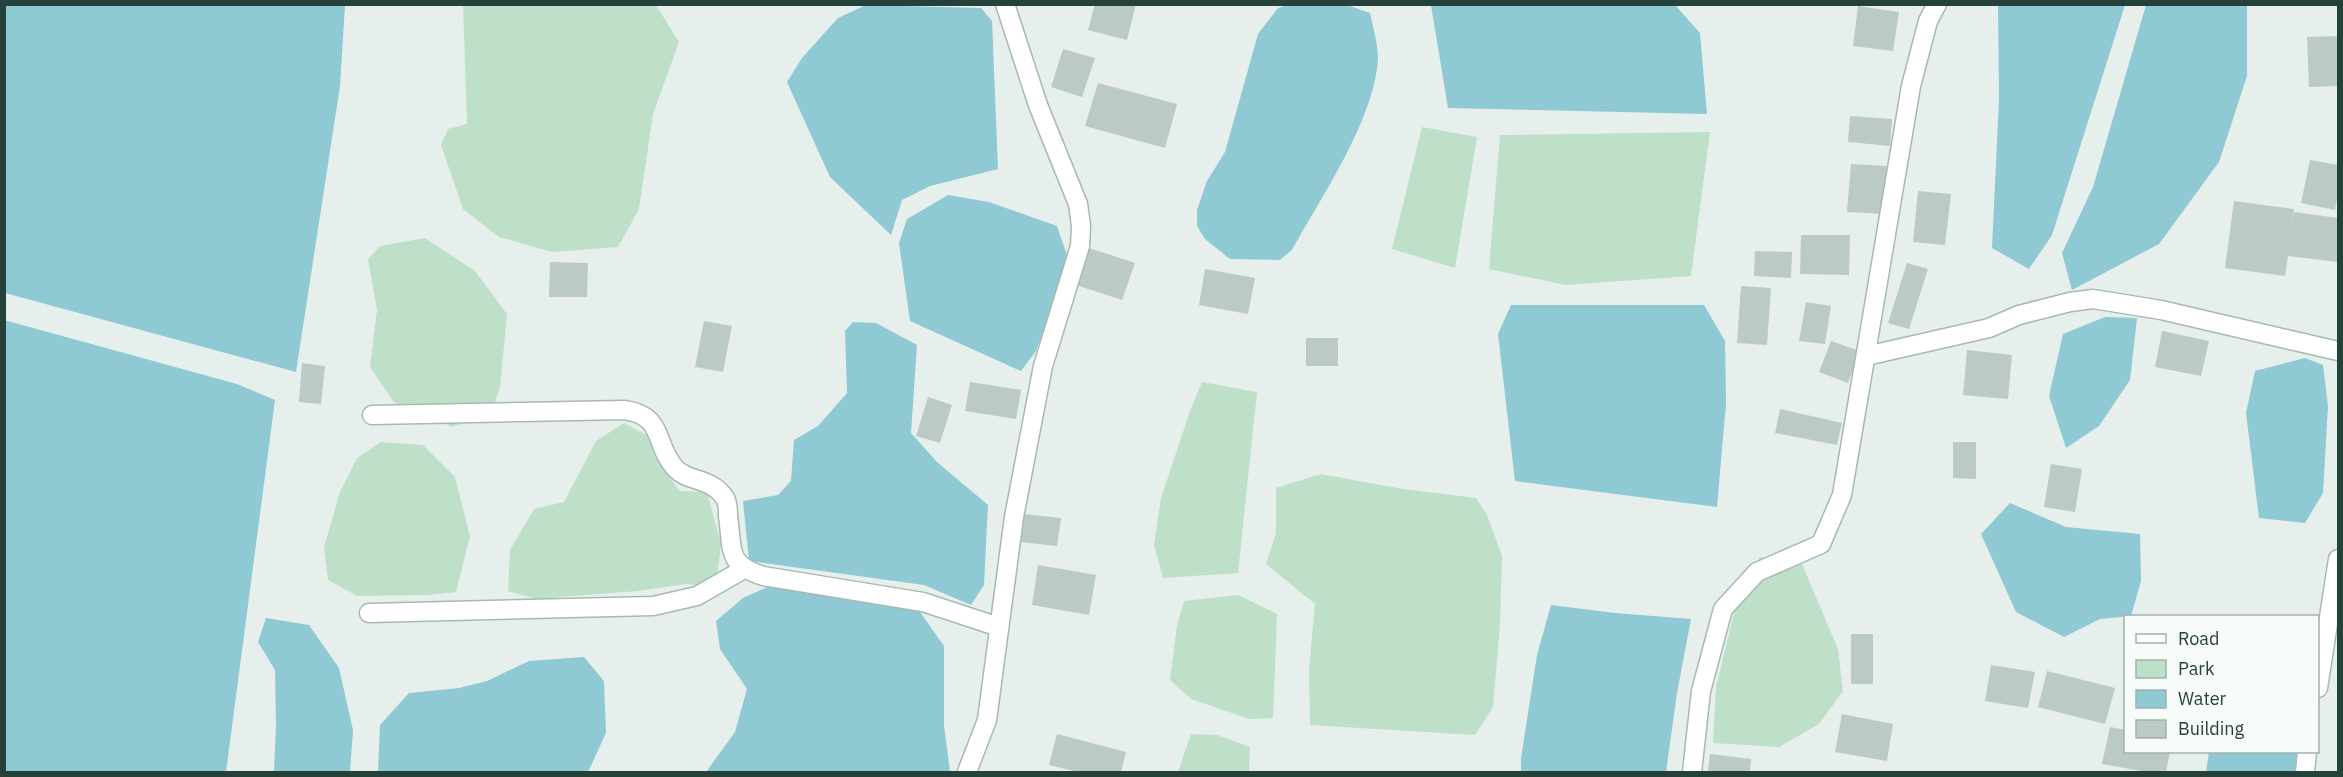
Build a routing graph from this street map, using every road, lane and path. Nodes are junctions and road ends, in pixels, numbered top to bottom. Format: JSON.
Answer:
{"nodes":[{"id":1,"x":1005,"y":4,"type":"edge"},
{"id":2,"x":1937,"y":4,"type":"edge"},
{"id":3,"x":2338,"y":351,"type":"edge"},
{"id":4,"x":1866,"y":356,"type":"junction"},
{"id":5,"x":372,"y":415,"type":"dead end"},
{"id":6,"x":2338,"y":559,"type":"edge"},
{"id":7,"x":744,"y":569,"type":"junction"},
{"id":8,"x":369,"y":613,"type":"dead end"},
{"id":9,"x":999,"y":627,"type":"junction"},
{"id":10,"x":2319,"y":682,"type":"edge"},
{"id":11,"x":2307,"y":753,"type":"edge"},
{"id":12,"x":967,"y":772,"type":"edge"},
{"id":13,"x":1692,"y":772,"type":"edge"},
{"id":14,"x":2306,"y":772,"type":"edge"}],
"edges":[{"from":1,"to":9,"type":"street"},
{"from":2,"to":4,"type":"street"},
{"from":3,"to":4,"type":"street"},
{"from":4,"to":13,"type":"street"},
{"from":5,"to":7,"type":"street"},
{"from":6,"to":10,"type":"street"},
{"from":7,"to":8,"type":"street"},
{"from":7,"to":9,"type":"street"},
{"from":9,"to":12,"type":"street"},
{"from":11,"to":14,"type":"street"}]}
